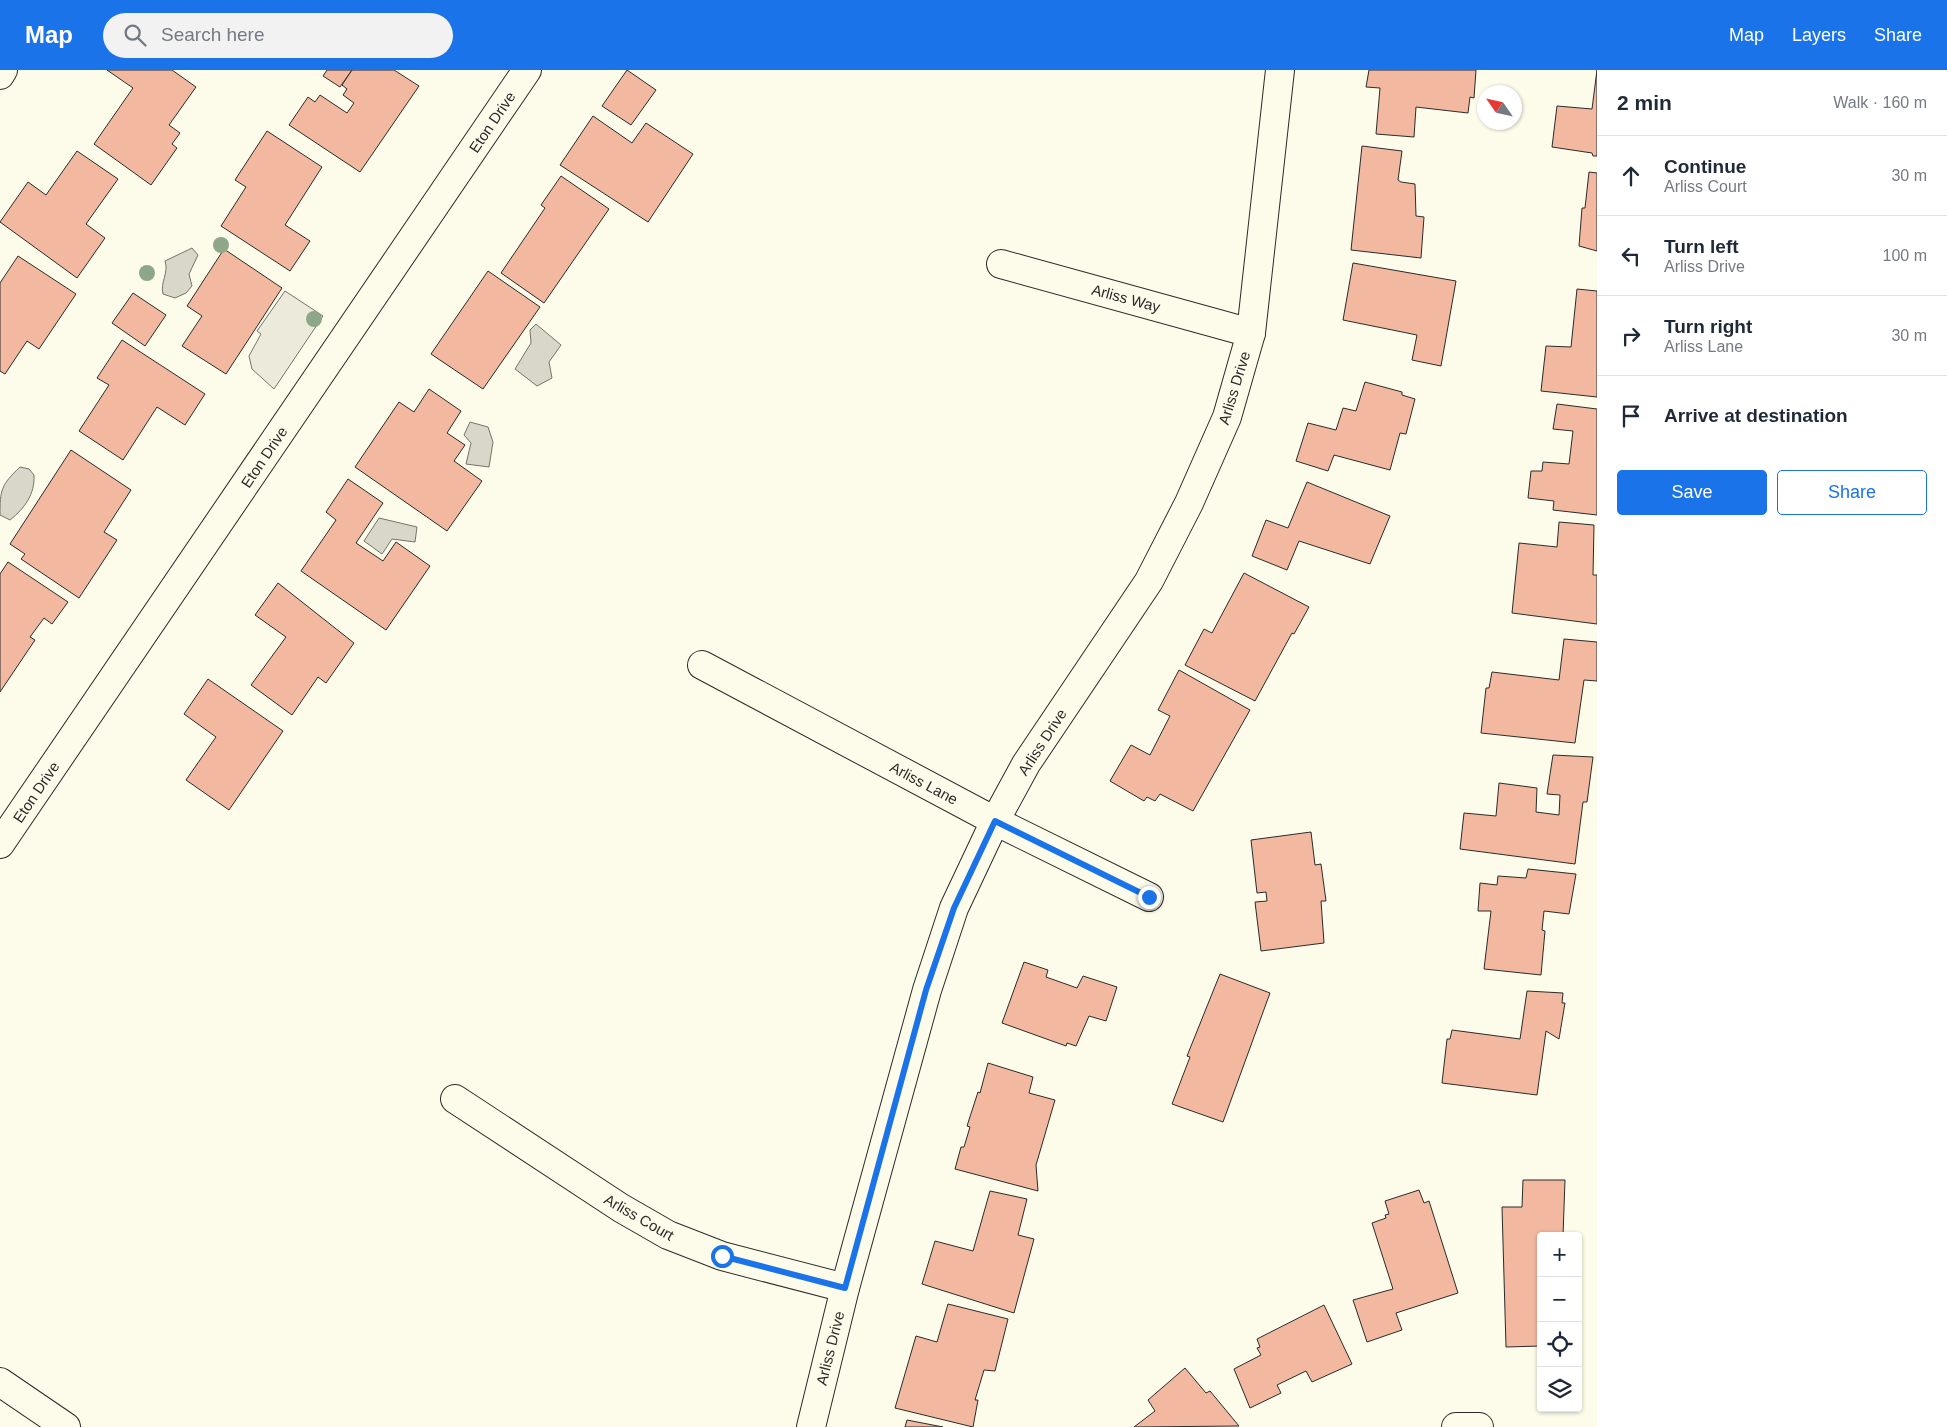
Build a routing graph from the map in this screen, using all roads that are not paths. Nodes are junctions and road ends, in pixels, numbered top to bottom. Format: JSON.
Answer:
{"nodes":[{"id":1,"x":3,"y":70,"type":"edge"},
{"id":2,"x":1280,"y":70,"type":"edge"},
{"id":3,"x":522,"y":72,"type":"edge"},
{"id":4,"x":0,"y":75,"type":"edge"},
{"id":5,"x":1001,"y":264,"type":"dead end"},
{"id":6,"x":1251,"y":333,"type":"junction"},
{"id":7,"x":702,"y":664,"type":"dead end"},
{"id":8,"x":995,"y":821,"type":"junction"},
{"id":9,"x":0,"y":844,"type":"edge"},
{"id":10,"x":1149,"y":897,"type":"dead end"},
{"id":11,"x":455,"y":1098,"type":"dead end"},
{"id":12,"x":845,"y":1288,"type":"junction"},
{"id":13,"x":0,"y":1382,"type":"edge"},
{"id":14,"x":66,"y":1427,"type":"edge"},
{"id":15,"x":811,"y":1427,"type":"edge"},
{"id":16,"x":1456,"y":1427,"type":"edge"},
{"id":17,"x":1479,"y":1427,"type":"edge"}],
"edges":[{"from":1,"to":4,"type":"street"},
{"from":2,"to":6,"type":"street","name":"Arliss Drive"},
{"from":3,"to":9,"type":"street","name":"Eton Drive"},
{"from":5,"to":6,"type":"street","name":"Arliss Way"},
{"from":6,"to":8,"type":"street","name":"Arliss Drive"},
{"from":7,"to":8,"type":"street","name":"Arliss Lane"},
{"from":8,"to":10,"type":"street","name":"Arliss Lane"},
{"from":8,"to":12,"type":"street","name":"Arliss Drive"},
{"from":11,"to":12,"type":"street","name":"Arliss Court"},
{"from":12,"to":15,"type":"street","name":"Arliss Drive"},
{"from":13,"to":14,"type":"street"},
{"from":16,"to":17,"type":"street"}]}
